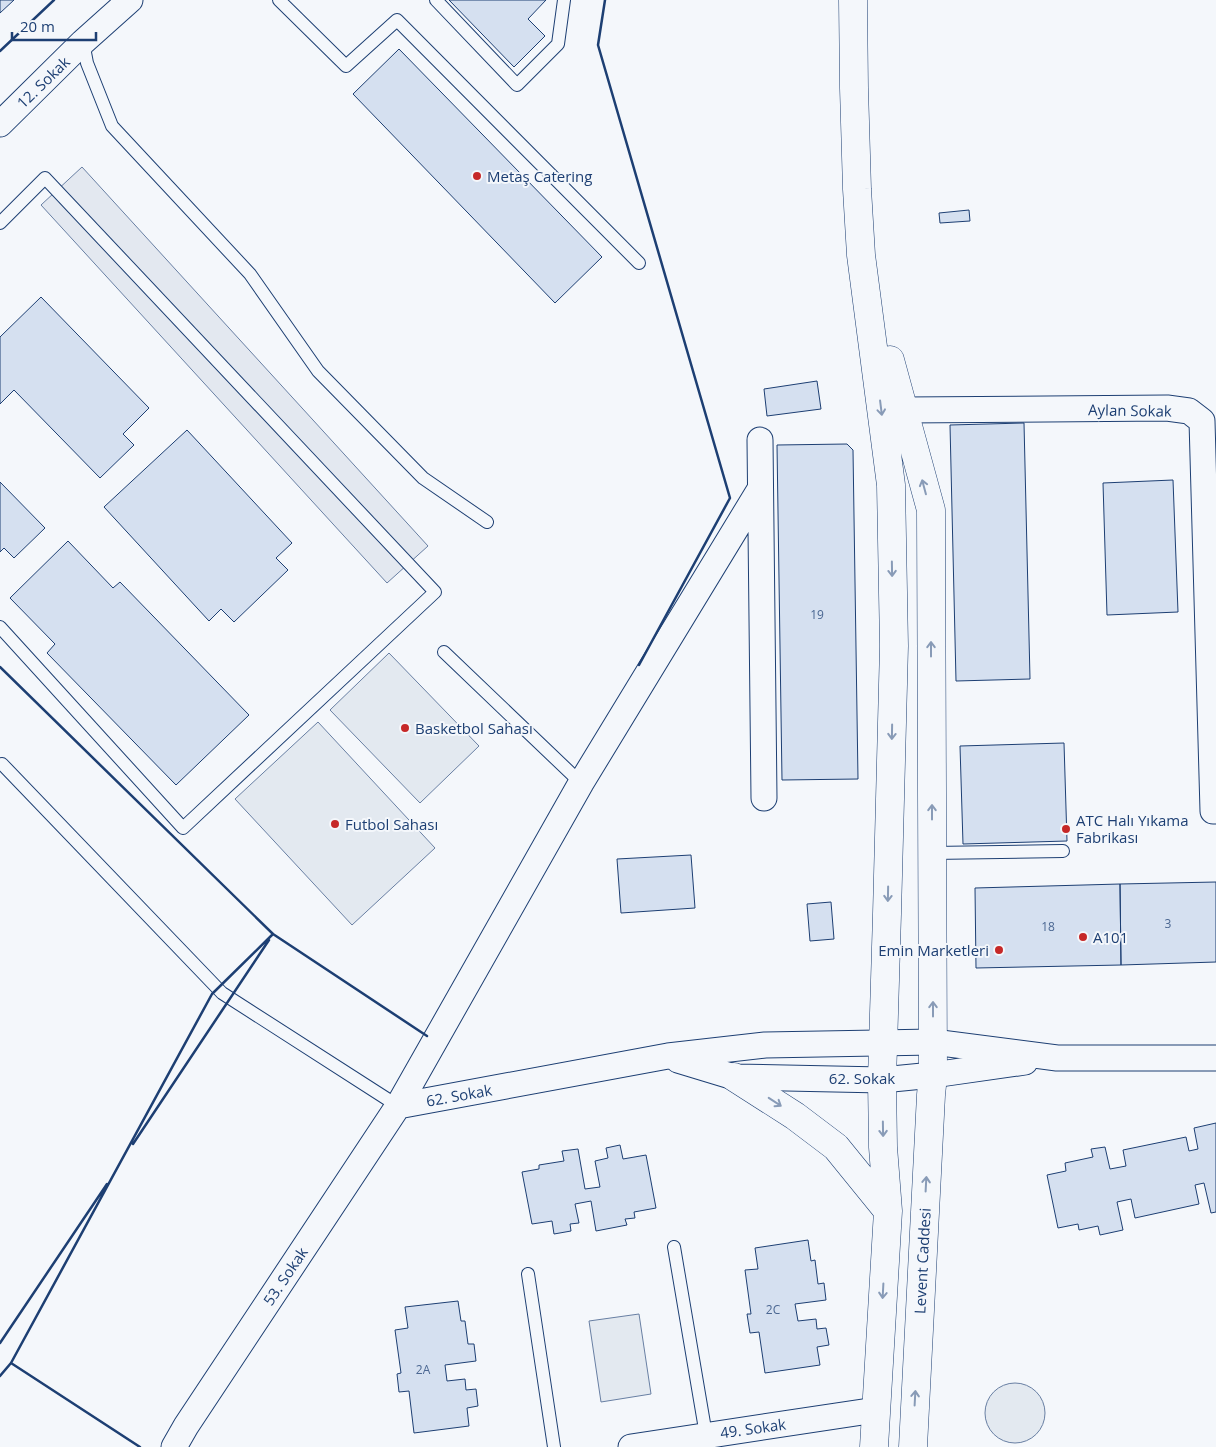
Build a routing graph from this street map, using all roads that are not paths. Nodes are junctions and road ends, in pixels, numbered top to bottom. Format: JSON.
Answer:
{"nodes":[{"id":1,"x":130,"y":0,"type":"edge"},
{"id":2,"x":279,"y":0,"type":"edge"},
{"id":3,"x":436,"y":0,"type":"edge"},
{"id":4,"x":564,"y":0,"type":"edge"},
{"id":5,"x":853,"y":0,"type":"edge"},
{"id":6,"x":83,"y":42,"type":"junction"},
{"id":7,"x":0,"y":124,"type":"edge"},
{"id":8,"x":0,"y":223,"type":"edge"},
{"id":9,"x":862,"y":255,"type":"junction"},
{"id":10,"x":639,"y":263,"type":"dead end"},
{"id":11,"x":903,"y":410,"type":"junction"},
{"id":12,"x":760,"y":440,"type":"dead end"},
{"id":13,"x":760,"y":489,"type":"junction"},
{"id":14,"x":487,"y":522,"type":"dead end"},
{"id":15,"x":0,"y":627,"type":"edge"},
{"id":16,"x":444,"y":652,"type":"dead end"},
{"id":17,"x":2,"y":764,"type":"dead end"},
{"id":18,"x":582,"y":784,"type":"junction"},
{"id":19,"x":764,"y":798,"type":"dead end"},
{"id":20,"x":1216,"y":811,"type":"edge"},
{"id":21,"x":1063,"y":851,"type":"dead end"},
{"id":22,"x":932,"y":853,"type":"junction"},
{"id":23,"x":884,"y":1042,"type":"junction"},
{"id":24,"x":934,"y":1042,"type":"junction"},
{"id":25,"x":668,"y":1056,"type":"junction"},
{"id":26,"x":1057,"y":1058,"type":"junction"},
{"id":27,"x":1216,"y":1058,"type":"edge"},
{"id":28,"x":933,"y":1075,"type":"junction"},
{"id":29,"x":734,"y":1077,"type":"junction"},
{"id":30,"x":882,"y":1080,"type":"junction"},
{"id":31,"x":398,"y":1106,"type":"junction"},
{"id":32,"x":888,"y":1212,"type":"junction"},
{"id":33,"x":674,"y":1247,"type":"dead end"},
{"id":34,"x":528,"y":1274,"type":"dead end"},
{"id":35,"x":876,"y":1410,"type":"junction"},
{"id":36,"x":706,"y":1435,"type":"junction"},
{"id":37,"x":174,"y":1447,"type":"edge"},
{"id":38,"x":554,"y":1447,"type":"edge"},
{"id":39,"x":631,"y":1447,"type":"edge"},
{"id":40,"x":874,"y":1447,"type":"edge"},
{"id":41,"x":913,"y":1447,"type":"edge"}],
"edges":[{"from":1,"to":6,"type":"street","name":"12. Sokak"},
{"from":2,"to":10,"type":"lane"},
{"from":3,"to":4,"type":"lane"},
{"from":5,"to":9,"type":"street"},
{"from":6,"to":7,"type":"street","name":"12. Sokak"},
{"from":6,"to":14,"type":"lane"},
{"from":8,"to":15,"type":"lane"},
{"from":9,"to":11,"type":"street","name":"Levent Caddesi"},
{"from":9,"to":23,"type":"street","one_way":true},
{"from":11,"to":20,"type":"street","name":"Aylan Sokak"},
{"from":22,"to":11,"type":"street","name":"Levent Caddesi","one_way":true},
{"from":12,"to":13,"type":"street"},
{"from":13,"to":18,"type":"street","name":"53. Sokak"},
{"from":13,"to":19,"type":"street"},
{"from":16,"to":18,"type":"lane"},
{"from":17,"to":31,"type":"lane"},
{"from":18,"to":31,"type":"street","name":"53. Sokak"},
{"from":21,"to":22,"type":"lane"},
{"from":24,"to":22,"type":"street","name":"Levent Caddesi","one_way":true},
{"from":23,"to":24,"type":"street","name":"62. Sokak"},
{"from":23,"to":25,"type":"street","name":"62. Sokak"},
{"from":23,"to":30,"type":"street"},
{"from":24,"to":26,"type":"street","name":"62. Sokak"},
{"from":24,"to":28,"type":"street","name":"Levent Caddesi"},
{"from":25,"to":29,"type":"street","name":"62. Sokak"},
{"from":25,"to":31,"type":"street","name":"62. Sokak"},
{"from":26,"to":27,"type":"street","name":"62. Sokak"},
{"from":26,"to":28,"type":"street","name":"62. Sokak"},
{"from":28,"to":30,"type":"street","name":"62. Sokak"},
{"from":41,"to":28,"type":"street","name":"Levent Caddesi","one_way":true},
{"from":29,"to":30,"type":"street","name":"62. Sokak"},
{"from":29,"to":32,"type":"street","one_way":true},
{"from":30,"to":32,"type":"street","one_way":true},
{"from":31,"to":37,"type":"street","name":"53. Sokak"},
{"from":32,"to":35,"type":"street","one_way":true},
{"from":33,"to":36,"type":"lane"},
{"from":34,"to":38,"type":"lane"},
{"from":35,"to":36,"type":"street","name":"49. Sokak"},
{"from":35,"to":40,"type":"street"},
{"from":36,"to":39,"type":"street","name":"49. Sokak"}]}
